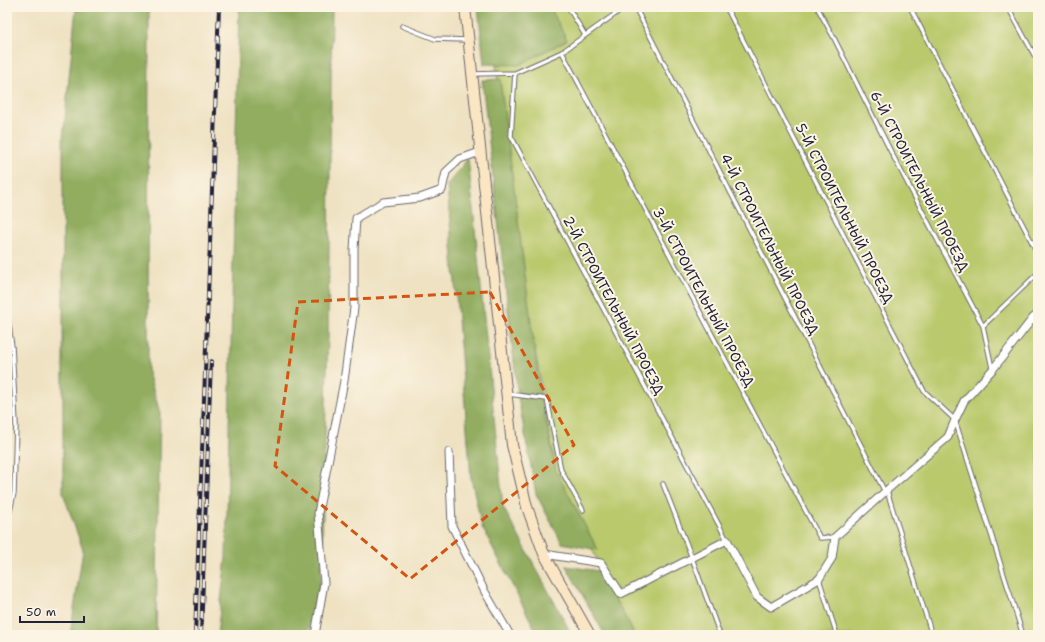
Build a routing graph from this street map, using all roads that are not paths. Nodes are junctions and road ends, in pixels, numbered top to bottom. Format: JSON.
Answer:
{"nodes":[{"id":1,"x":465,"y":7,"type":"edge"},
{"id":2,"x":568,"y":7,"type":"edge"},
{"id":3,"x":625,"y":7,"type":"edge"},
{"id":4,"x":635,"y":7,"type":"edge"},
{"id":5,"x":726,"y":7,"type":"edge"},
{"id":6,"x":817,"y":7,"type":"edge"},
{"id":7,"x":910,"y":7,"type":"edge"},
{"id":8,"x":1008,"y":7,"type":"edge"},
{"id":9,"x":402,"y":26,"type":"dead end"},
{"id":10,"x":585,"y":36,"type":"junction"},
{"id":11,"x":468,"y":40,"type":"junction"},
{"id":12,"x":562,"y":52,"type":"junction"},
{"id":13,"x":1038,"y":62,"type":"edge"},
{"id":14,"x":515,"y":73,"type":"junction"},
{"id":15,"x":472,"y":74,"type":"junction"},
{"id":16,"x":480,"y":152,"type":"junction"},
{"id":17,"x":1038,"y":254,"type":"edge"},
{"id":18,"x":1038,"y":273,"type":"edge"},
{"id":19,"x":7,"y":312,"type":"edge"},
{"id":20,"x":1036,"y":316,"type":"edge"},
{"id":21,"x":983,"y":326,"type":"junction"},
{"id":22,"x":1038,"y":333,"type":"edge"},
{"id":23,"x":992,"y":369,"type":"junction"},
{"id":24,"x":506,"y":394,"type":"junction"},
{"id":25,"x":955,"y":420,"type":"junction"},
{"id":26,"x":449,"y":452,"type":"dead end"},
{"id":27,"x":663,"y":484,"type":"dead end"},
{"id":28,"x":886,"y":491,"type":"junction"},
{"id":29,"x":583,"y":510,"type":"dead end"},
{"id":30,"x":7,"y":524,"type":"edge"},
{"id":31,"x":835,"y":537,"type":"junction"},
{"id":32,"x":727,"y":540,"type":"junction"},
{"id":33,"x":544,"y":554,"type":"junction"},
{"id":34,"x":692,"y":558,"type":"junction"},
{"id":35,"x":819,"y":579,"type":"junction"},
{"id":36,"x":315,"y":635,"type":"edge"},
{"id":37,"x":510,"y":635,"type":"edge"},
{"id":38,"x":590,"y":635,"type":"edge"},
{"id":39,"x":720,"y":635,"type":"edge"},
{"id":40,"x":837,"y":635,"type":"edge"},
{"id":41,"x":932,"y":635,"type":"edge"},
{"id":42,"x":1023,"y":635,"type":"edge"}],
"edges":[{"from":1,"to":11,"type":"main road"},
{"from":2,"to":10,"type":"lane"},
{"from":3,"to":10,"type":"lane"},
{"from":4,"to":28,"type":"lane","name":"4-Й СТРОИТЕЛЬНЫЙ ПРОЕЗД"},
{"from":5,"to":25,"type":"lane","name":"5-Й СТРОИТЕЛЬНЫЙ ПРОЕЗД"},
{"from":6,"to":21,"type":"lane","name":"6-Й СТРОИТЕЛЬНЫЙ ПРОЕЗД"},
{"from":7,"to":17,"type":"lane"},
{"from":8,"to":13,"type":"lane"},
{"from":9,"to":11,"type":"lane"},
{"from":10,"to":12,"type":"lane"},
{"from":11,"to":15,"type":"main road"},
{"from":12,"to":14,"type":"lane"},
{"from":12,"to":31,"type":"lane","name":"3-Й СТРОИТЕЛЬНЫЙ ПРОЕЗД"},
{"from":14,"to":15,"type":"lane"},
{"from":14,"to":32,"type":"lane","name":"2-Й СТРОИТЕЛЬНЫЙ ПРОЕЗД"},
{"from":15,"to":16,"type":"main road"},
{"from":16,"to":24,"type":"main road"},
{"from":16,"to":36,"type":"street"},
{"from":18,"to":21,"type":"lane"},
{"from":19,"to":30,"type":"lane"},
{"from":20,"to":22,"type":"lane"},
{"from":20,"to":23,"type":"street"},
{"from":21,"to":23,"type":"lane","name":"6-Й СТРОИТЕЛЬНЫЙ ПРОЕЗД"},
{"from":23,"to":25,"type":"street"},
{"from":24,"to":29,"type":"lane"},
{"from":24,"to":33,"type":"main road"},
{"from":25,"to":28,"type":"street"},
{"from":25,"to":42,"type":"lane"},
{"from":26,"to":37,"type":"street"},
{"from":27,"to":34,"type":"lane"},
{"from":28,"to":31,"type":"street"},
{"from":28,"to":41,"type":"lane","name":"4-Й СТРОИТЕЛЬНЫЙ ПРОЕЗД"},
{"from":31,"to":35,"type":"street"},
{"from":32,"to":34,"type":"street"},
{"from":32,"to":35,"type":"street"},
{"from":33,"to":34,"type":"street"},
{"from":33,"to":38,"type":"main road"},
{"from":34,"to":39,"type":"lane"},
{"from":35,"to":40,"type":"lane"}]}
